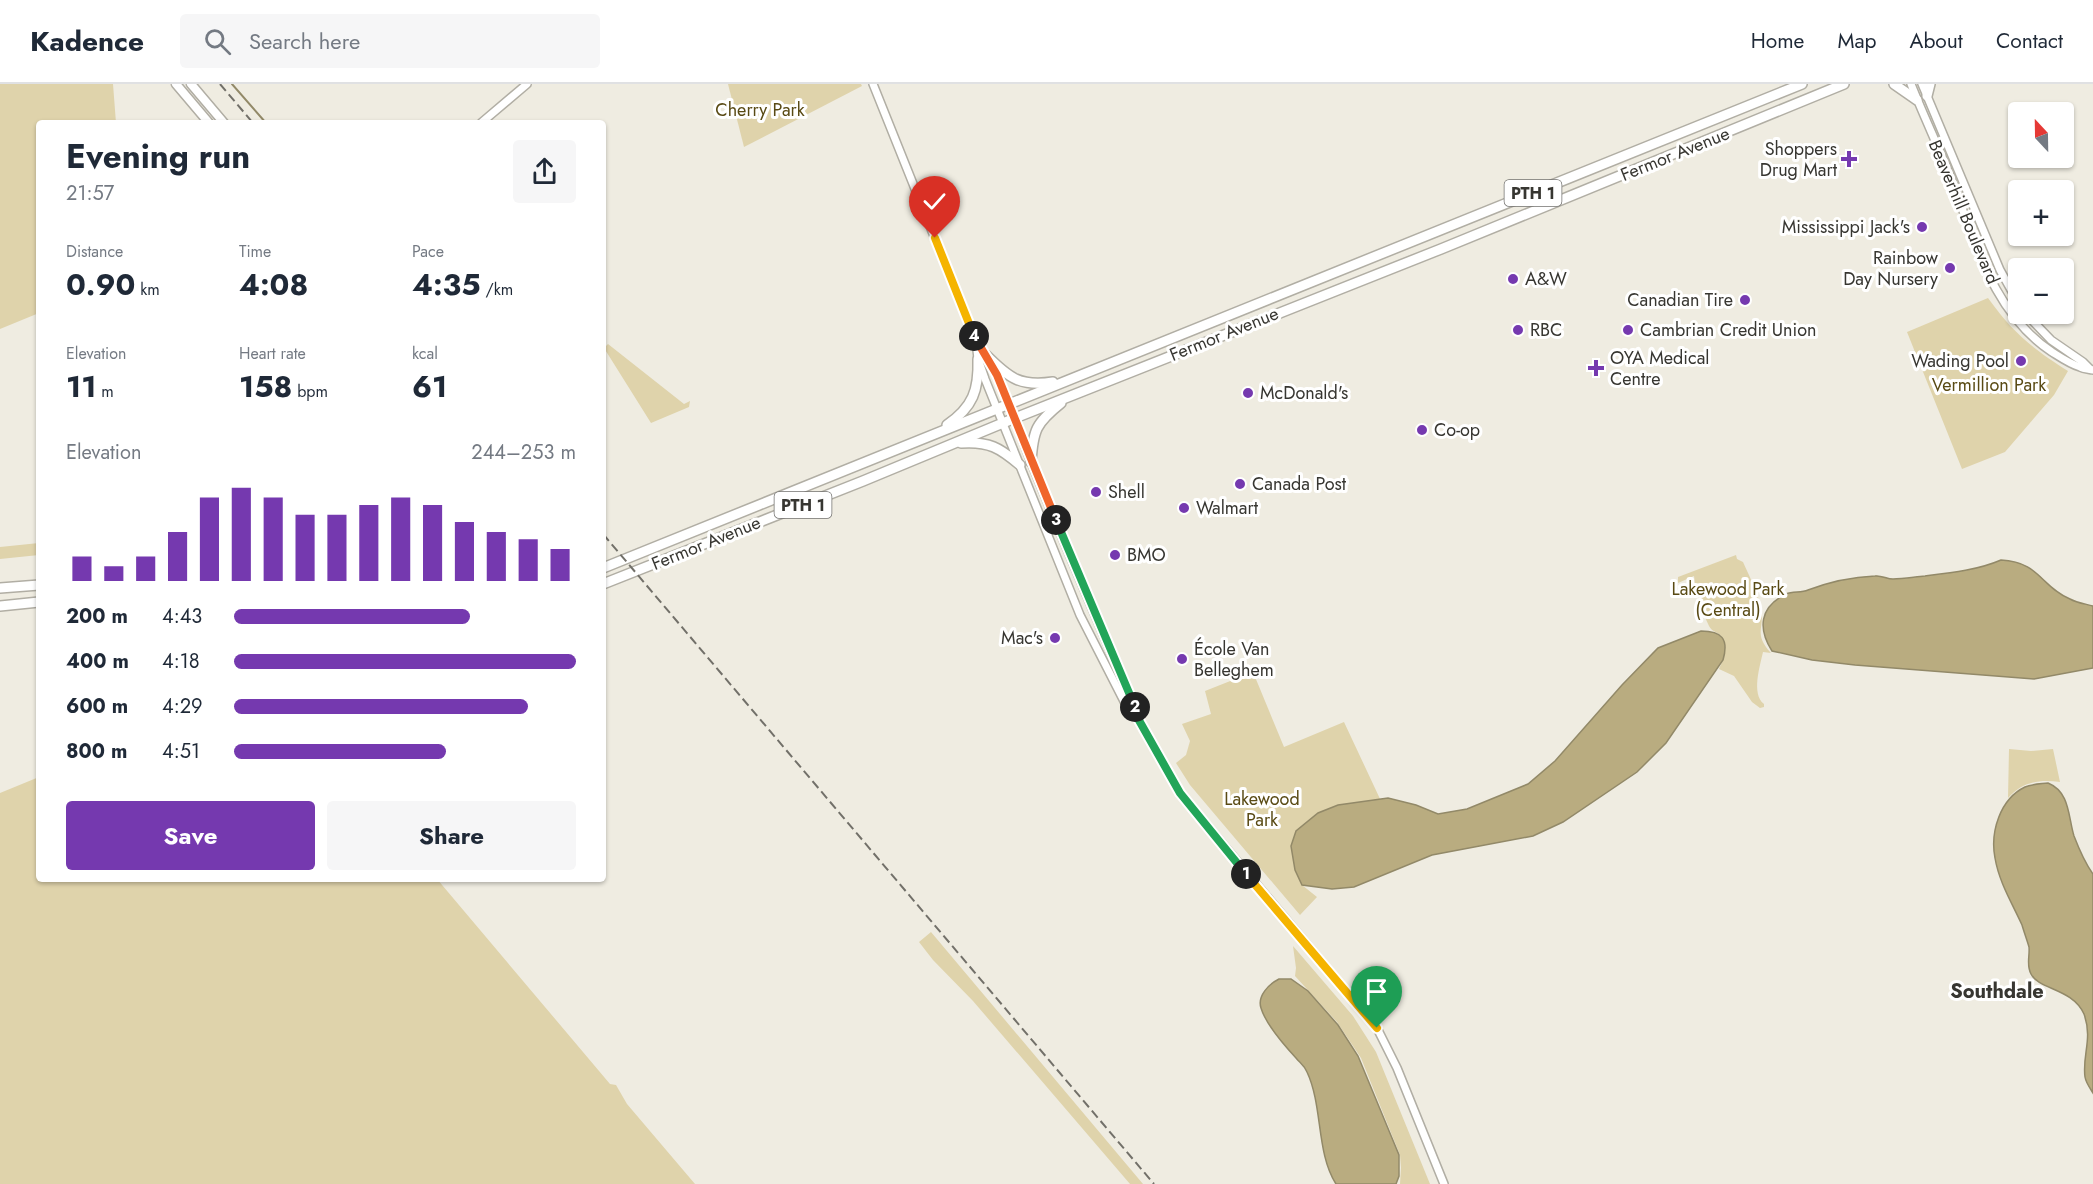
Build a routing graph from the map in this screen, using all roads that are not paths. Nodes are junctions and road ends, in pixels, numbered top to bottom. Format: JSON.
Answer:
{"nodes":[{"id":1,"x":176,"y":84,"type":"edge"},
{"id":2,"x":191,"y":84,"type":"edge"},
{"id":3,"x":873,"y":84,"type":"edge"},
{"id":4,"x":1802,"y":84,"type":"edge"},
{"id":5,"x":1844,"y":84,"type":"edge"},
{"id":6,"x":1894,"y":84,"type":"edge"},
{"id":7,"x":1911,"y":84,"type":"edge"},
{"id":8,"x":1922,"y":84,"type":"edge"},
{"id":9,"x":1930,"y":84,"type":"edge"},
{"id":10,"x":522,"y":86,"type":"edge"},
{"id":11,"x":1927,"y":96,"type":"junction"},
{"id":12,"x":1917,"y":100,"type":"junction"},
{"id":13,"x":206,"y":120,"type":"edge"},
{"id":14,"x":221,"y":120,"type":"edge"},
{"id":15,"x":484,"y":120,"type":"edge"},
{"id":16,"x":2008,"y":284,"type":"edge"},
{"id":17,"x":2036,"y":324,"type":"edge"},
{"id":18,"x":982,"y":357,"type":"junction"},
{"id":19,"x":2092,"y":370,"type":"edge"},
{"id":20,"x":1068,"y":381,"type":"junction"},
{"id":21,"x":1070,"y":396,"type":"junction"},
{"id":22,"x":1009,"y":404,"type":"junction"},
{"id":23,"x":997,"y":409,"type":"junction"},
{"id":24,"x":1014,"y":418,"type":"junction"},
{"id":25,"x":1002,"y":423,"type":"junction"},
{"id":26,"x":933,"y":435,"type":"junction"},
{"id":27,"x":950,"y":444,"type":"junction"},
{"id":28,"x":1031,"y":462,"type":"junction"},
{"id":29,"x":1020,"y":465,"type":"junction"},
{"id":30,"x":606,"y":567,"type":"edge"},
{"id":31,"x":606,"y":583,"type":"edge"},
{"id":32,"x":36,"y":585,"type":"edge"},
{"id":33,"x":0,"y":588,"type":"edge"},
{"id":34,"x":36,"y":602,"type":"edge"},
{"id":35,"x":0,"y":606,"type":"edge"},
{"id":36,"x":1136,"y":715,"type":"junction"},
{"id":37,"x":1444,"y":1184,"type":"edge"}],
"edges":[{"from":1,"to":13,"type":"main road"},
{"from":2,"to":14,"type":"main road"},
{"from":3,"to":18,"type":"street"},
{"from":4,"to":20,"type":"highway","name":"Fermor Avenue","number":"PTH 1"},
{"from":5,"to":21,"type":"highway","name":"Fermor Avenue","number":"PTH 1"},
{"from":6,"to":12,"type":"highway"},
{"from":7,"to":12,"type":"street","name":"Beaverhill Boulevard"},
{"from":8,"to":11,"type":"street","name":"Beaverhill Boulevard"},
{"from":9,"to":11,"type":"highway"},
{"from":10,"to":15,"type":"street"},
{"from":11,"to":16,"type":"street","name":"Beaverhill Boulevard"},
{"from":12,"to":19,"type":"street","name":"Beaverhill Boulevard"},
{"from":17,"to":19,"type":"street","name":"Beaverhill Boulevard"},
{"from":18,"to":20,"type":"highway"},
{"from":18,"to":22,"type":"street"},
{"from":18,"to":23,"type":"street"},
{"from":18,"to":26,"type":"highway"},
{"from":20,"to":22,"type":"highway","name":"Fermor Avenue","number":"PTH 1"},
{"from":21,"to":24,"type":"highway","name":"Fermor Avenue","number":"PTH 1"},
{"from":21,"to":28,"type":"highway"},
{"from":22,"to":23,"type":"highway","name":"Fermor Avenue","number":"PTH 1"},
{"from":22,"to":24,"type":"street"},
{"from":23,"to":25,"type":"street"},
{"from":23,"to":26,"type":"highway","name":"Fermor Avenue","number":"PTH 1"},
{"from":24,"to":25,"type":"highway","name":"Fermor Avenue","number":"PTH 1"},
{"from":24,"to":28,"type":"street"},
{"from":25,"to":27,"type":"highway","name":"Fermor Avenue","number":"PTH 1"},
{"from":25,"to":29,"type":"street"},
{"from":26,"to":30,"type":"highway","name":"Fermor Avenue","number":"PTH 1"},
{"from":27,"to":29,"type":"highway"},
{"from":27,"to":31,"type":"highway","name":"Fermor Avenue","number":"PTH 1"},
{"from":28,"to":36,"type":"street"},
{"from":29,"to":36,"type":"street"},
{"from":32,"to":33,"type":"highway"},
{"from":34,"to":35,"type":"highway"},
{"from":36,"to":37,"type":"street"}]}
